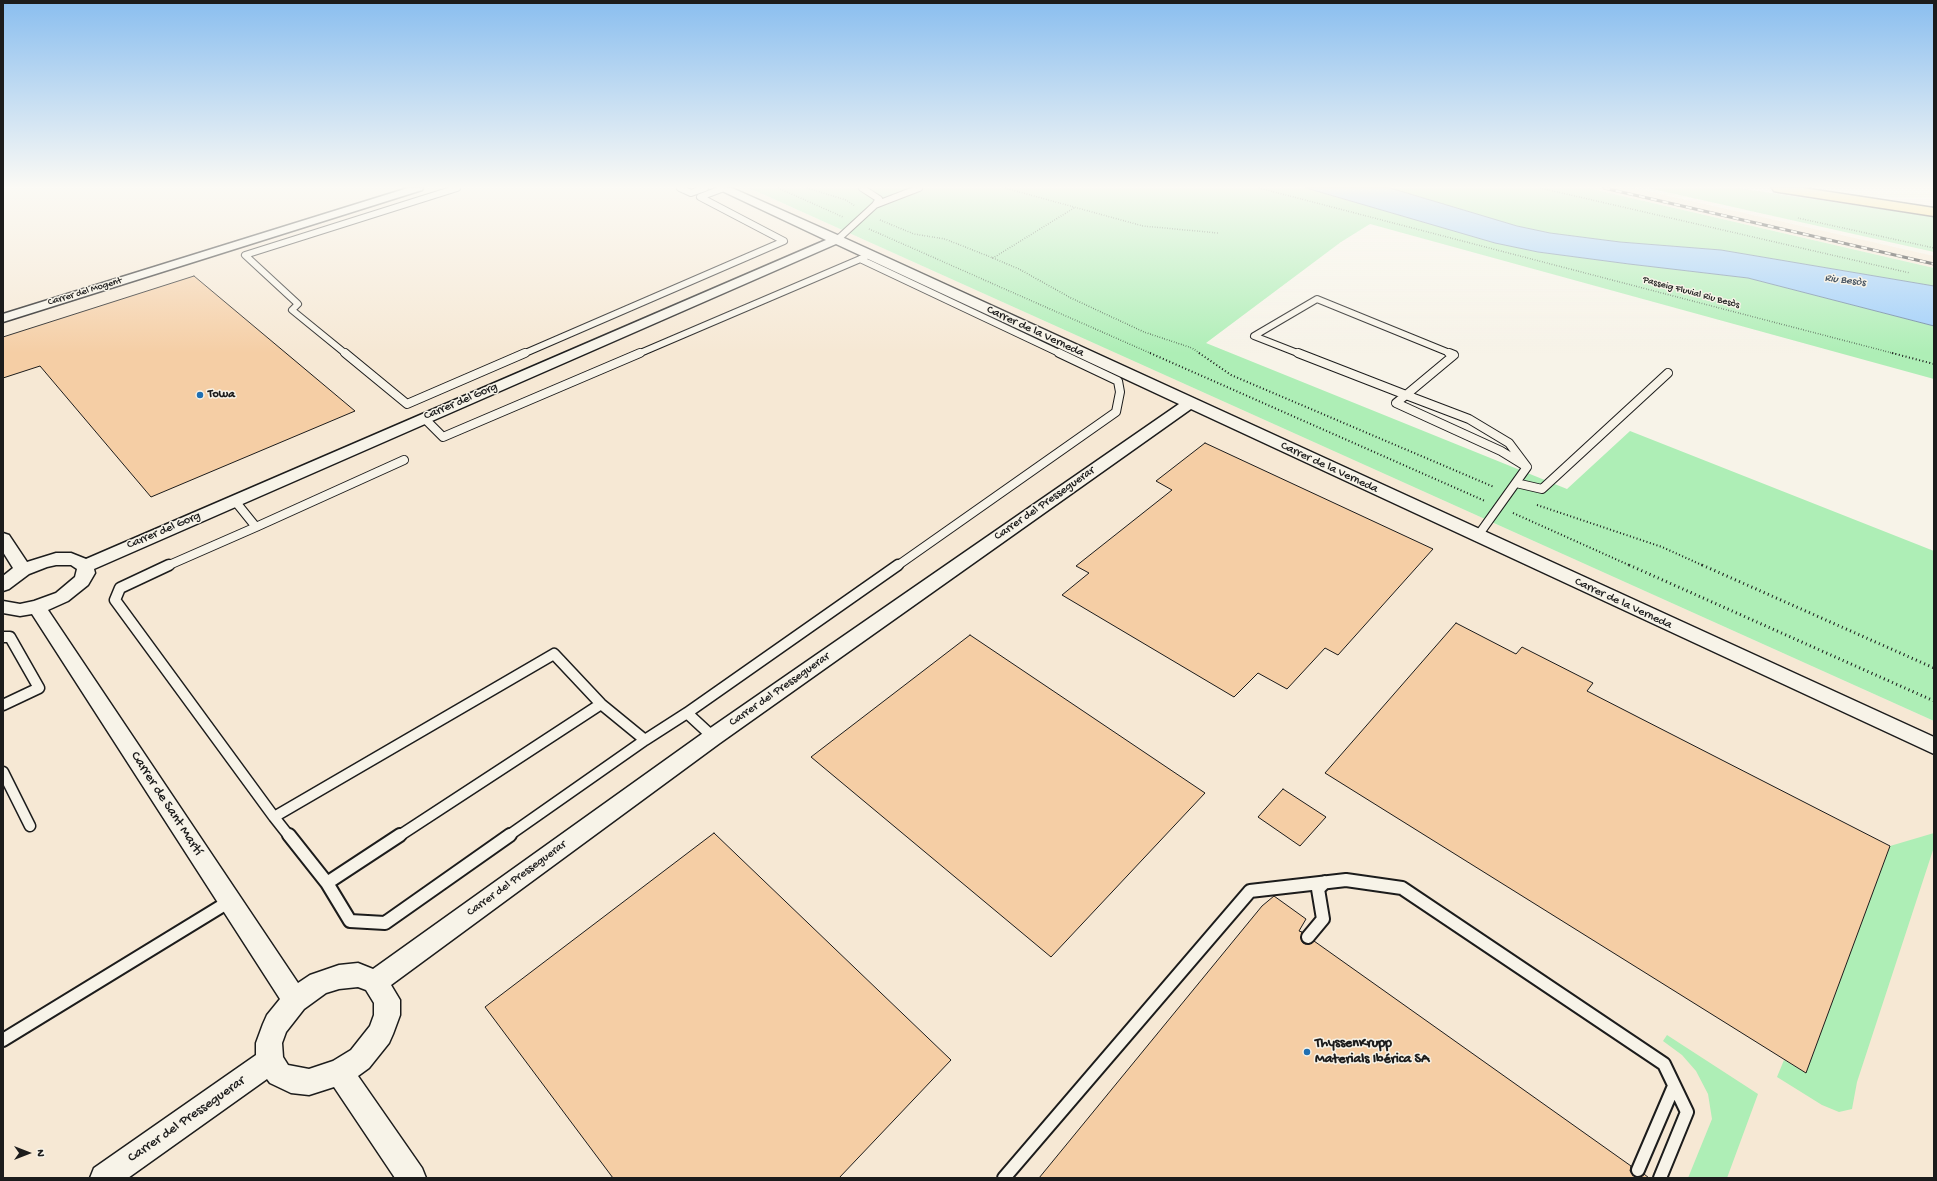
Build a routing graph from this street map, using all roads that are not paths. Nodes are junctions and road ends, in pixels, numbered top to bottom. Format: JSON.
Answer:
{"nodes":[{"id":1,"x":242,"y":243,"type":"edge"},
{"id":2,"x":283,"y":243,"type":"edge"},
{"id":3,"x":779,"y":243,"type":"edge"},
{"id":4,"x":828,"y":243,"type":"edge"},
{"id":5,"x":844,"y":243,"type":"edge"},
{"id":6,"x":865,"y":257,"type":"junction"},
{"id":7,"x":3,"y":318,"type":"edge"},
{"id":8,"x":1668,"y":373,"type":"dead end"},
{"id":9,"x":1406,"y":395,"type":"junction"},
{"id":10,"x":1189,"y":404,"type":"junction"},
{"id":11,"x":424,"y":418,"type":"junction"},
{"id":12,"x":404,"y":460,"type":"dead end"},
{"id":13,"x":1527,"y":468,"type":"junction"},
{"id":14,"x":1516,"y":483,"type":"junction"},
{"id":15,"x":235,"y":500,"type":"junction"},
{"id":16,"x":256,"y":527,"type":"junction"},
{"id":17,"x":1477,"y":536,"type":"junction"},
{"id":18,"x":3,"y":539,"type":"edge"},
{"id":19,"x":85,"y":566,"type":"junction"},
{"id":20,"x":22,"y":570,"type":"junction"},
{"id":21,"x":3,"y":585,"type":"edge"},
{"id":22,"x":3,"y":607,"type":"edge"},
{"id":23,"x":37,"y":607,"type":"junction"},
{"id":24,"x":3,"y":637,"type":"edge"},
{"id":25,"x":601,"y":704,"type":"junction"},
{"id":26,"x":3,"y":705,"type":"edge"},
{"id":27,"x":687,"y":713,"type":"junction"},
{"id":28,"x":713,"y":737,"type":"junction"},
{"id":29,"x":645,"y":740,"type":"junction"},
{"id":30,"x":1934,"y":746,"type":"edge"},
{"id":31,"x":3,"y":772,"type":"edge"},
{"id":32,"x":274,"y":817,"type":"junction"},
{"id":33,"x":30,"y":826,"type":"dead end"},
{"id":34,"x":1326,"y":882,"type":"junction"},
{"id":35,"x":327,"y":883,"type":"junction"},
{"id":36,"x":230,"y":901,"type":"junction"},
{"id":37,"x":1308,"y":937,"type":"dead end"},
{"id":38,"x":375,"y":982,"type":"junction"},
{"id":39,"x":295,"y":1000,"type":"junction"},
{"id":40,"x":3,"y":1040,"type":"edge"},
{"id":41,"x":270,"y":1061,"type":"junction"},
{"id":42,"x":340,"y":1072,"type":"junction"},
{"id":43,"x":1674,"y":1086,"type":"junction"},
{"id":44,"x":1638,"y":1170,"type":"dead end"},
{"id":45,"x":104,"y":1178,"type":"edge"},
{"id":46,"x":412,"y":1178,"type":"edge"},
{"id":47,"x":1004,"y":1178,"type":"edge"},
{"id":48,"x":1660,"y":1178,"type":"edge"}],
"edges":[{"from":1,"to":7,"type":"street","name":"Carrer del Mogent"},
{"from":2,"to":3,"type":"lane"},
{"from":4,"to":11,"type":"street","name":"Carrer del Gorg"},
{"from":5,"to":6,"type":"street","name":"Carrer de la Verneda"},
{"from":6,"to":10,"type":"street","name":"Carrer de la Verneda"},
{"from":6,"to":11,"type":"lane"},
{"from":6,"to":27,"type":"lane"},
{"from":8,"to":14,"type":"lane"},
{"from":9,"to":9,"type":"lane"},
{"from":9,"to":13,"type":"lane"},
{"from":9,"to":13,"type":"lane"},
{"from":10,"to":17,"type":"street","name":"Carrer de la Verneda"},
{"from":10,"to":28,"type":"street","name":"Carrer del Presseguerar"},
{"from":11,"to":15,"type":"street","name":"Carrer del Gorg"},
{"from":12,"to":16,"type":"lane"},
{"from":13,"to":14,"type":"lane"},
{"from":14,"to":17,"type":"lane"},
{"from":15,"to":16,"type":"lane"},
{"from":15,"to":19,"type":"street","name":"Carrer del Gorg"},
{"from":16,"to":32,"type":"lane"},
{"from":17,"to":30,"type":"street","name":"Carrer de la Verneda"},
{"from":18,"to":20,"type":"street"},
{"from":19,"to":20,"type":"street"},
{"from":19,"to":23,"type":"street"},
{"from":20,"to":21,"type":"street"},
{"from":22,"to":23,"type":"street"},
{"from":23,"to":36,"type":"street","name":"Carrer de Sant Martí"},
{"from":24,"to":26,"type":"lane"},
{"from":25,"to":29,"type":"lane"},
{"from":25,"to":32,"type":"lane"},
{"from":25,"to":35,"type":"lane"},
{"from":27,"to":28,"type":"lane"},
{"from":27,"to":29,"type":"lane"},
{"from":28,"to":38,"type":"street","name":"Carrer del Presseguerar"},
{"from":29,"to":35,"type":"lane"},
{"from":31,"to":33,"type":"lane"},
{"from":32,"to":35,"type":"lane"},
{"from":34,"to":37,"type":"lane"},
{"from":34,"to":43,"type":"lane"},
{"from":34,"to":47,"type":"lane"},
{"from":36,"to":39,"type":"street","name":"Carrer de Sant Martí"},
{"from":36,"to":40,"type":"lane"},
{"from":38,"to":39,"type":"street"},
{"from":38,"to":42,"type":"street"},
{"from":39,"to":41,"type":"street"},
{"from":41,"to":42,"type":"street"},
{"from":41,"to":45,"type":"street","name":"Carrer del Presseguerar"},
{"from":42,"to":46,"type":"street"},
{"from":43,"to":44,"type":"lane"},
{"from":43,"to":48,"type":"lane"}]}
